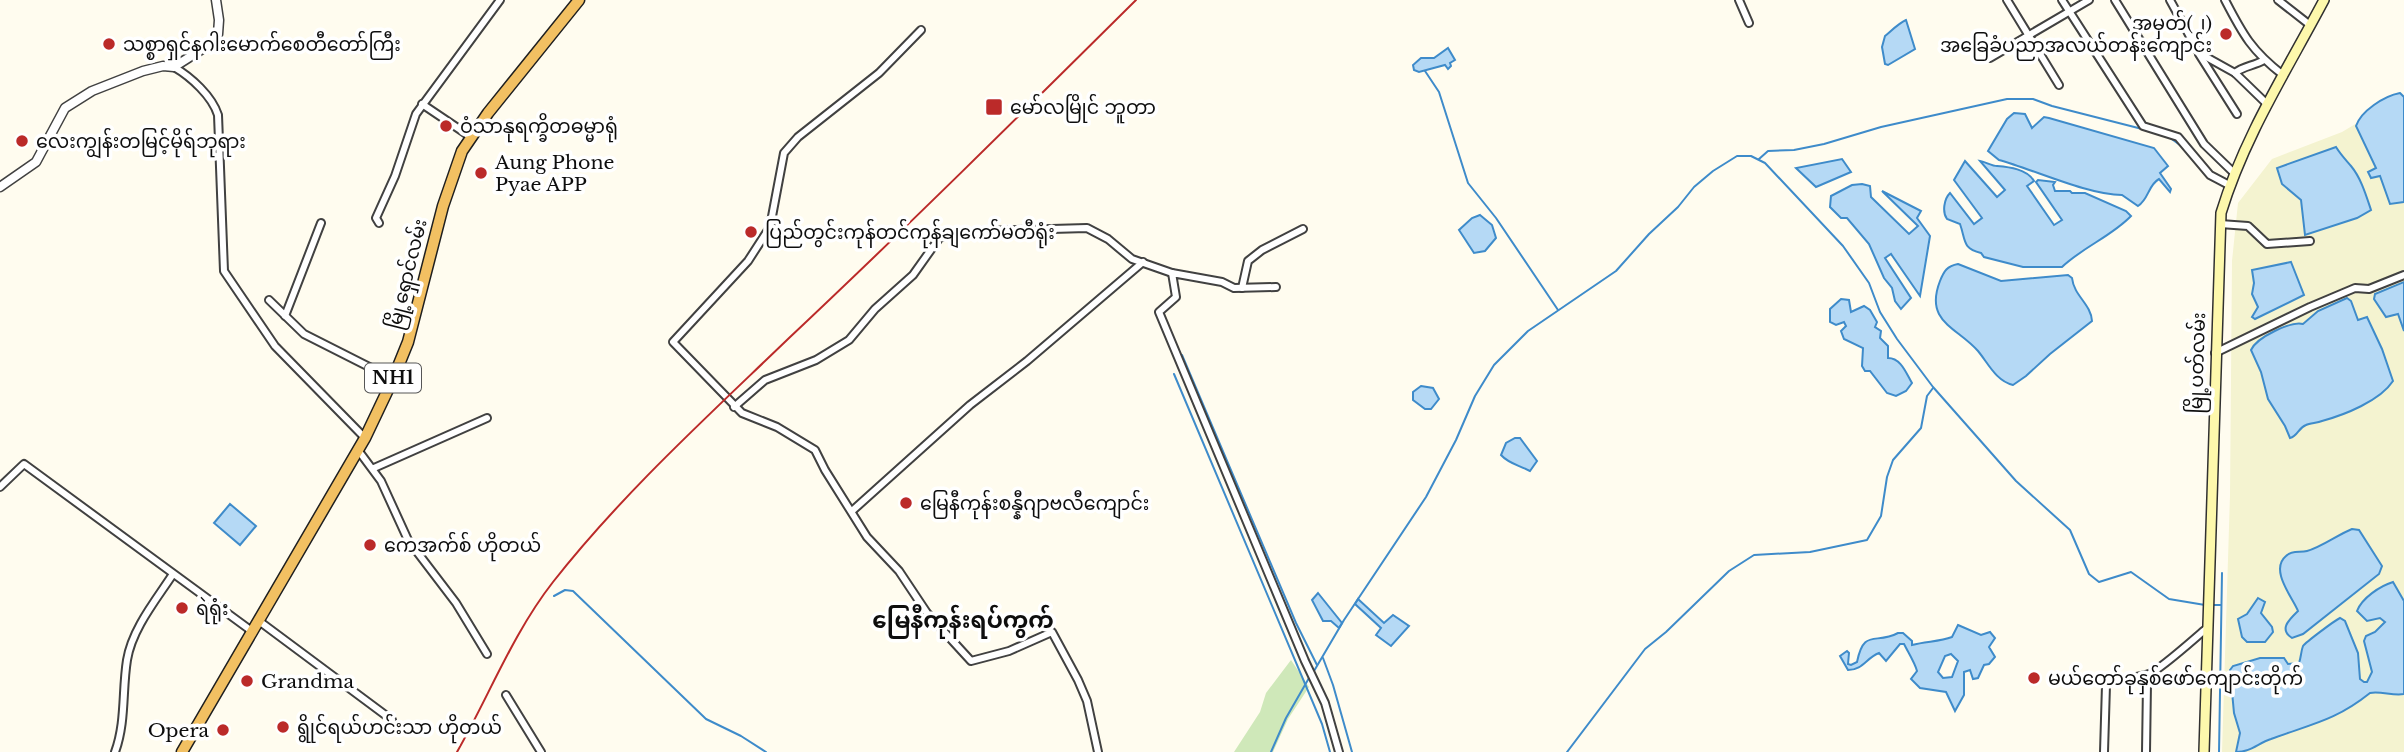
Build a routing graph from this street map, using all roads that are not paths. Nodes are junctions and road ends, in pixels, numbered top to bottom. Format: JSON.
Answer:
{"nodes":[{"id":1,"x":216,"y":0,"type":"edge"},
{"id":2,"x":500,"y":0,"type":"edge"},
{"id":3,"x":579,"y":0,"type":"edge"},
{"id":4,"x":1739,"y":0,"type":"edge"},
{"id":5,"x":2007,"y":0,"type":"edge"},
{"id":6,"x":2062,"y":0,"type":"edge"},
{"id":7,"x":2089,"y":0,"type":"edge"},
{"id":8,"x":2115,"y":0,"type":"edge"},
{"id":9,"x":2169,"y":0,"type":"edge"},
{"id":10,"x":2225,"y":0,"type":"edge"},
{"id":11,"x":2278,"y":0,"type":"edge"},
{"id":12,"x":2324,"y":0,"type":"edge"},
{"id":13,"x":2070,"y":12,"type":"junction"},
{"id":14,"x":1749,"y":23,"type":"dead end"},
{"id":15,"x":2310,"y":25,"type":"junction"},
{"id":16,"x":921,"y":30,"type":"dead end"},
{"id":17,"x":2029,"y":36,"type":"junction"},
{"id":18,"x":2199,"y":53,"type":"junction"},
{"id":19,"x":1990,"y":58,"type":"dead end"},
{"id":20,"x":2264,"y":60,"type":"junction"},
{"id":21,"x":174,"y":67,"type":"junction"},
{"id":22,"x":2235,"y":73,"type":"junction"},
{"id":23,"x":2283,"y":75,"type":"junction"},
{"id":24,"x":2059,"y":85,"type":"dead end"},
{"id":25,"x":422,"y":104,"type":"junction"},
{"id":26,"x":2267,"y":104,"type":"junction"},
{"id":27,"x":2237,"y":114,"type":"dead end"},
{"id":28,"x":471,"y":137,"type":"junction"},
{"id":29,"x":2234,"y":173,"type":"junction"},
{"id":30,"x":2229,"y":185,"type":"junction"},
{"id":31,"x":0,"y":187,"type":"edge"},
{"id":32,"x":321,"y":223,"type":"dead end"},
{"id":33,"x":379,"y":223,"type":"dead end"},
{"id":34,"x":2220,"y":224,"type":"junction"},
{"id":35,"x":1303,"y":229,"type":"dead end"},
{"id":36,"x":2310,"y":241,"type":"dead end"},
{"id":37,"x":1143,"y":262,"type":"junction"},
{"id":38,"x":1172,"y":273,"type":"junction"},
{"id":39,"x":2404,"y":275,"type":"edge"},
{"id":40,"x":1276,"y":287,"type":"dead end"},
{"id":41,"x":1242,"y":288,"type":"junction"},
{"id":42,"x":269,"y":300,"type":"dead end"},
{"id":43,"x":285,"y":316,"type":"junction"},
{"id":44,"x":2215,"y":353,"type":"junction"},
{"id":45,"x":393,"y":379,"type":"junction"},
{"id":46,"x":734,"y":407,"type":"junction"},
{"id":47,"x":487,"y":418,"type":"dead end"},
{"id":48,"x":365,"y":438,"type":"junction"},
{"id":49,"x":358,"y":450,"type":"junction"},
{"id":50,"x":374,"y":468,"type":"junction"},
{"id":51,"x":0,"y":487,"type":"edge"},
{"id":52,"x":852,"y":511,"type":"junction"},
{"id":53,"x":173,"y":574,"type":"junction"},
{"id":54,"x":259,"y":621,"type":"junction"},
{"id":55,"x":2207,"y":628,"type":"junction"},
{"id":56,"x":253,"y":632,"type":"junction"},
{"id":57,"x":487,"y":654,"type":"dead end"},
{"id":58,"x":2152,"y":673,"type":"junction"},
{"id":59,"x":506,"y":695,"type":"dead end"},
{"id":60,"x":392,"y":720,"type":"dead end"},
{"id":61,"x":115,"y":752,"type":"edge"},
{"id":62,"x":182,"y":752,"type":"edge"},
{"id":63,"x":541,"y":752,"type":"edge"},
{"id":64,"x":1098,"y":752,"type":"edge"},
{"id":65,"x":1339,"y":752,"type":"edge"},
{"id":66,"x":2104,"y":752,"type":"edge"},
{"id":67,"x":2146,"y":752,"type":"edge"},
{"id":68,"x":2204,"y":752,"type":"edge"}],
"edges":[{"from":1,"to":21,"type":"street"},
{"from":2,"to":25,"type":"street"},
{"from":3,"to":28,"type":"highway","name":"မြို့ရှောင်လမ်း","number":"NH1"},
{"from":4,"to":14,"type":"street"},
{"from":5,"to":17,"type":"street"},
{"from":6,"to":13,"type":"street"},
{"from":7,"to":13,"type":"street"},
{"from":8,"to":29,"type":"street"},
{"from":9,"to":18,"type":"street"},
{"from":10,"to":20,"type":"street"},
{"from":11,"to":15,"type":"street"},
{"from":12,"to":15,"type":"main road","name":"မြို့ပတ်လမ်း"},
{"from":13,"to":17,"type":"street"},
{"from":13,"to":30,"type":"street"},
{"from":15,"to":23,"type":"main road","name":"မြို့ပတ်လမ်း"},
{"from":16,"to":46,"type":"street"},
{"from":17,"to":19,"type":"street"},
{"from":17,"to":24,"type":"street"},
{"from":18,"to":22,"type":"street"},
{"from":18,"to":27,"type":"street"},
{"from":20,"to":22,"type":"street"},
{"from":20,"to":23,"type":"street"},
{"from":21,"to":31,"type":"street"},
{"from":21,"to":48,"type":"street"},
{"from":22,"to":26,"type":"street"},
{"from":23,"to":26,"type":"main road","name":"မြို့ပတ်လမ်း"},
{"from":25,"to":28,"type":"street"},
{"from":25,"to":33,"type":"street"},
{"from":26,"to":29,"type":"main road","name":"မြို့ပတ်လမ်း"},
{"from":28,"to":45,"type":"highway","name":"မြို့ရှောင်လမ်း","number":"NH1"},
{"from":29,"to":30,"type":"main road","name":"မြို့ပတ်လမ်း"},
{"from":30,"to":34,"type":"main road","name":"မြို့ပတ်လမ်း"},
{"from":32,"to":43,"type":"street"},
{"from":34,"to":36,"type":"street"},
{"from":34,"to":44,"type":"main road","name":"မြို့ပတ်လမ်း"},
{"from":35,"to":41,"type":"street"},
{"from":37,"to":38,"type":"street"},
{"from":37,"to":46,"type":"street"},
{"from":37,"to":52,"type":"street"},
{"from":38,"to":41,"type":"street"},
{"from":38,"to":65,"type":"street"},
{"from":39,"to":44,"type":"street"},
{"from":40,"to":41,"type":"street"},
{"from":42,"to":43,"type":"street"},
{"from":43,"to":45,"type":"street"},
{"from":44,"to":55,"type":"main road","name":"မြို့ပတ်လမ်း"},
{"from":45,"to":48,"type":"highway","name":"မြို့ရှောင်လမ်း","number":"NH1"},
{"from":46,"to":52,"type":"street"},
{"from":47,"to":50,"type":"street"},
{"from":48,"to":49,"type":"highway","name":"မြို့ရှောင်လမ်း","number":"NH1"},
{"from":49,"to":50,"type":"street"},
{"from":49,"to":54,"type":"highway","name":"မြို့ရှောင်လမ်း","number":"NH1"},
{"from":50,"to":57,"type":"street"},
{"from":51,"to":53,"type":"street"},
{"from":52,"to":64,"type":"street"},
{"from":53,"to":56,"type":"street"},
{"from":53,"to":61,"type":"street"},
{"from":54,"to":56,"type":"highway","name":"မြို့ရှောင်လမ်း","number":"NH1"},
{"from":54,"to":60,"type":"street"},
{"from":55,"to":58,"type":"street"},
{"from":55,"to":68,"type":"main road","name":"မြို့ပတ်လမ်း"},
{"from":56,"to":62,"type":"highway","name":"မြို့ရှောင်လမ်း","number":"NH1"},
{"from":58,"to":66,"type":"street"},
{"from":58,"to":67,"type":"street"},
{"from":59,"to":63,"type":"street"}]}
